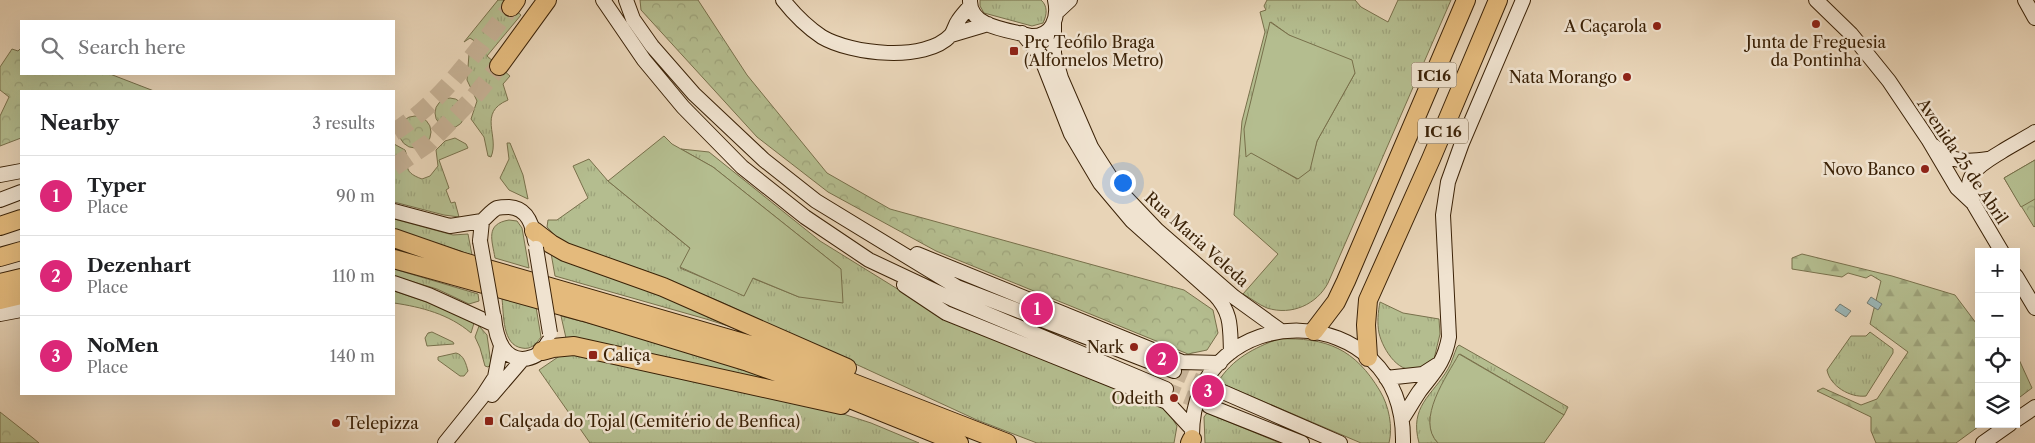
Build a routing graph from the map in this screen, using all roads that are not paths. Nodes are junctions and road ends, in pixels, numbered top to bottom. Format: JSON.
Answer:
{"nodes":[{"id":1,"x":547,"y":0,"type":"edge"},
{"id":2,"x":603,"y":0,"type":"edge"},
{"id":3,"x":626,"y":0,"type":"edge"},
{"id":4,"x":783,"y":0,"type":"edge"},
{"id":5,"x":1070,"y":0,"type":"edge"},
{"id":6,"x":1466,"y":0,"type":"edge"},
{"id":7,"x":1498,"y":0,"type":"edge"},
{"id":8,"x":1523,"y":0,"type":"edge"},
{"id":9,"x":1816,"y":0,"type":"edge"},
{"id":10,"x":2025,"y":0,"type":"edge"},
{"id":11,"x":970,"y":3,"type":"edge"},
{"id":12,"x":1055,"y":12,"type":"edge"},
{"id":13,"x":2035,"y":18,"type":"edge"},
{"id":14,"x":988,"y":24,"type":"junction"},
{"id":15,"x":1022,"y":33,"type":"junction"},
{"id":16,"x":951,"y":35,"type":"junction"},
{"id":17,"x":499,"y":66,"type":"tunnel mouth"},
{"id":18,"x":2035,"y":132,"type":"edge"},
{"id":19,"x":1928,"y":140,"type":"junction"},
{"id":20,"x":1402,"y":151,"type":"joint"},
{"id":21,"x":1989,"y":159,"type":"junction"},
{"id":22,"x":20,"y":171,"type":"edge"},
{"id":23,"x":0,"y":175,"type":"edge"},
{"id":24,"x":20,"y":192,"type":"edge"},
{"id":25,"x":0,"y":200,"type":"edge"},
{"id":26,"x":1973,"y":203,"type":"junction"},
{"id":27,"x":395,"y":211,"type":"edge"},
{"id":28,"x":20,"y":219,"type":"edge"},
{"id":29,"x":482,"y":221,"type":"junction"},
{"id":30,"x":0,"y":226,"type":"edge"},
{"id":31,"x":866,"y":232,"type":"junction"},
{"id":32,"x":395,"y":238,"type":"edge"},
{"id":33,"x":535,"y":239,"type":"junction"},
{"id":34,"x":2000,"y":248,"type":"edge"},
{"id":35,"x":20,"y":251,"type":"edge"},
{"id":36,"x":0,"y":257,"type":"edge"},
{"id":37,"x":395,"y":259,"type":"edge"},
{"id":38,"x":868,"y":260,"type":"junction"},
{"id":39,"x":20,"y":278,"type":"edge"},
{"id":40,"x":0,"y":283,"type":"edge"},
{"id":41,"x":2020,"y":283,"type":"edge"},
{"id":42,"x":395,"y":284,"type":"edge"},
{"id":43,"x":20,"y":295,"type":"edge"},
{"id":44,"x":0,"y":300,"type":"edge"},
{"id":45,"x":2035,"y":308,"type":"edge"},
{"id":46,"x":20,"y":310,"type":"edge"},
{"id":47,"x":0,"y":314,"type":"edge"},
{"id":48,"x":494,"y":319,"type":"junction"},
{"id":49,"x":1281,"y":331,"type":"junction"},
{"id":50,"x":1314,"y":331,"type":"junction"},
{"id":51,"x":501,"y":346,"type":"junction"},
{"id":52,"x":542,"y":351,"type":"junction"},
{"id":53,"x":1231,"y":352,"type":"junction"},
{"id":54,"x":1368,"y":357,"type":"junction"},
{"id":55,"x":1443,"y":359,"type":"junction"},
{"id":56,"x":522,"y":360,"type":"junction"},
{"id":57,"x":1220,"y":363,"type":"junction"},
{"id":58,"x":1174,"y":371,"type":"tunnel mouth"},
{"id":59,"x":1386,"y":378,"type":"junction"},
{"id":60,"x":1166,"y":389,"type":"tunnel mouth"},
{"id":61,"x":1216,"y":389,"type":"tunnel mouth"},
{"id":62,"x":1209,"y":406,"type":"tunnel mouth"},
{"id":63,"x":2035,"y":407,"type":"edge"},
{"id":64,"x":925,"y":409,"type":"junction"},
{"id":65,"x":2020,"y":417,"type":"edge"},
{"id":66,"x":1402,"y":419,"type":"junction"},
{"id":67,"x":914,"y":425,"type":"junction"},
{"id":68,"x":2005,"y":428,"type":"edge"},
{"id":69,"x":1192,"y":439,"type":"edge"},
{"id":70,"x":1403,"y":442,"type":"edge"},
{"id":71,"x":445,"y":443,"type":"edge"},
{"id":72,"x":455,"y":443,"type":"edge"},
{"id":73,"x":959,"y":443,"type":"edge"},
{"id":74,"x":1006,"y":443,"type":"edge"},
{"id":75,"x":1302,"y":443,"type":"edge"},
{"id":76,"x":1340,"y":443,"type":"edge"},
{"id":77,"x":1984,"y":443,"type":"edge"}],
"edges":[{"from":1,"to":17,"type":"highway"},
{"from":2,"to":38,"type":"main road"},
{"from":3,"to":31,"type":"main road"},
{"from":4,"to":16,"type":"main road"},
{"from":5,"to":12,"type":"main road"},
{"from":6,"to":20,"type":"highway","number":"IC16"},
{"from":7,"to":54,"type":"highway","number":"IC 16"},
{"from":8,"to":55,"type":"main road"},
{"from":9,"to":19,"type":"main road","name":"Avenida 25 de Abril"},
{"from":10,"to":13,"type":"main road"},
{"from":11,"to":14,"type":"main road"},
{"from":11,"to":16,"type":"main road"},
{"from":12,"to":15,"type":"main road"},
{"from":12,"to":49,"type":"main road","name":"Rua Maria Veleda"},
{"from":14,"to":15,"type":"main road"},
{"from":14,"to":16,"type":"main road"},
{"from":15,"to":53,"type":"main road","name":"Rua Maria Veleda"},
{"from":18,"to":21,"type":"main road"},
{"from":19,"to":21,"type":"main road"},
{"from":19,"to":26,"type":"main road","name":"Avenida 25 de Abril"},
{"from":20,"to":50,"type":"highway","number":"IC 16"},
{"from":21,"to":26,"type":"main road"},
{"from":22,"to":23,"type":"main road"},
{"from":24,"to":25,"type":"main road"},
{"from":26,"to":34,"type":"main road","name":"Avenida 25 de Abril"},
{"from":27,"to":29,"type":"main road"},
{"from":28,"to":30,"type":"highway"},
{"from":29,"to":33,"type":"main road"},
{"from":29,"to":48,"type":"main road","bridge":true},
{"from":31,"to":57,"type":"main road"},
{"from":31,"to":58,"type":"main road"},
{"from":32,"to":64,"type":"highway"},
{"from":33,"to":52,"type":"main road","bridge":true},
{"from":33,"to":64,"type":"highway"},
{"from":35,"to":36,"type":"highway"},
{"from":37,"to":67,"type":"highway"},
{"from":38,"to":60,"type":"main road"},
{"from":38,"to":69,"type":"main road"},
{"from":39,"to":40,"type":"highway"},
{"from":41,"to":45,"type":"main road"},
{"from":42,"to":48,"type":"main road"},
{"from":43,"to":44,"type":"highway"},
{"from":46,"to":47,"type":"main road"},
{"from":48,"to":51,"type":"main road"},
{"from":49,"to":50,"type":"main road"},
{"from":49,"to":53,"type":"main road"},
{"from":50,"to":54,"type":"main road"},
{"from":51,"to":56,"type":"main road"},
{"from":51,"to":71,"type":"main road"},
{"from":52,"to":56,"type":"main road"},
{"from":52,"to":67,"type":"highway"},
{"from":53,"to":57,"type":"main road"},
{"from":54,"to":59,"type":"main road"},
{"from":55,"to":59,"type":"main road"},
{"from":55,"to":66,"type":"main road"},
{"from":56,"to":72,"type":"main road"},
{"from":57,"to":69,"type":"main road"},
{"from":59,"to":66,"type":"main road"},
{"from":61,"to":76,"type":"main road"},
{"from":62,"to":75,"type":"main road"},
{"from":63,"to":65,"type":"main road"},
{"from":64,"to":74,"type":"highway"},
{"from":66,"to":70,"type":"main road"},
{"from":67,"to":73,"type":"highway"},
{"from":68,"to":77,"type":"main road"}]}
